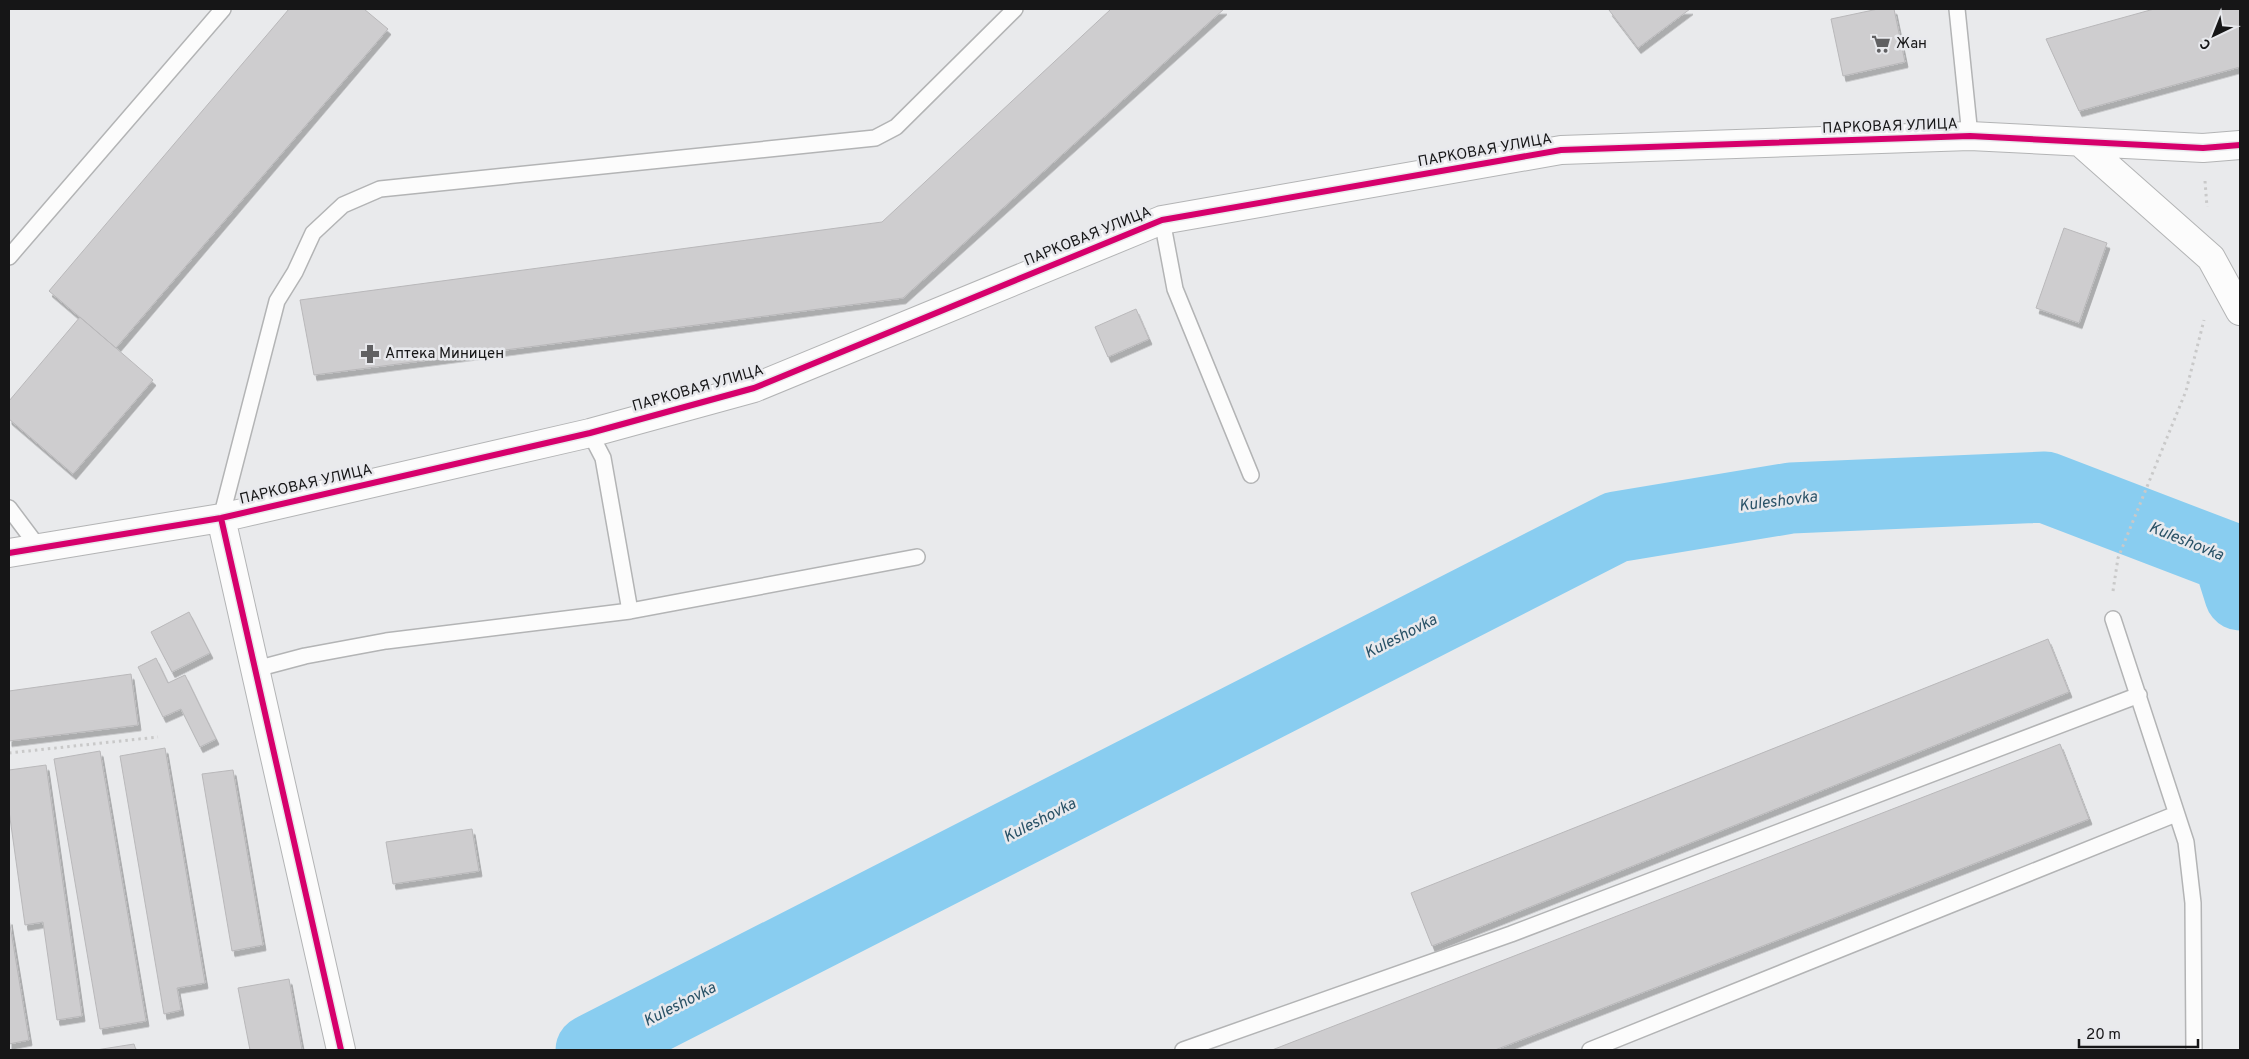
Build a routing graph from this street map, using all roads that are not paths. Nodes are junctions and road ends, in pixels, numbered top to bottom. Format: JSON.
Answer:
{"nodes":[{"id":1,"x":223,"y":9,"type":"edge"},
{"id":2,"x":1015,"y":9,"type":"edge"},
{"id":3,"x":1957,"y":9,"type":"edge"},
{"id":4,"x":1970,"y":136,"type":"junction"},
{"id":5,"x":2080,"y":142,"type":"junction"},
{"id":6,"x":2240,"y":144,"type":"edge"},
{"id":7,"x":1162,"y":220,"type":"junction"},
{"id":8,"x":9,"y":258,"type":"edge"},
{"id":9,"x":2240,"y":312,"type":"edge"},
{"id":10,"x":590,"y":433,"type":"junction"},
{"id":11,"x":1251,"y":475,"type":"dead end"},
{"id":12,"x":9,"y":508,"type":"edge"},
{"id":13,"x":221,"y":518,"type":"junction"},
{"id":14,"x":39,"y":548,"type":"junction"},
{"id":15,"x":9,"y":553,"type":"edge"},
{"id":16,"x":918,"y":557,"type":"dead end"},
{"id":17,"x":630,"y":611,"type":"junction"},
{"id":18,"x":2113,"y":619,"type":"dead end"},
{"id":19,"x":256,"y":669,"type":"junction"},
{"id":20,"x":2139,"y":695,"type":"junction"},
{"id":21,"x":2176,"y":814,"type":"junction"},
{"id":22,"x":342,"y":1050,"type":"edge"},
{"id":23,"x":1183,"y":1050,"type":"edge"},
{"id":24,"x":1590,"y":1050,"type":"edge"},
{"id":25,"x":2194,"y":1050,"type":"edge"}],
"edges":[{"from":1,"to":8,"type":"lane"},
{"from":2,"to":13,"type":"lane"},
{"from":3,"to":4,"type":"lane"},
{"from":4,"to":5,"type":"street","name":"ПАРКОВАЯ УЛИЦА"},
{"from":4,"to":7,"type":"street","name":"ПАРКОВАЯ УЛИЦА"},
{"from":5,"to":6,"type":"street","name":"ПАРКОВАЯ УЛИЦА"},
{"from":5,"to":9,"type":"street"},
{"from":7,"to":10,"type":"street","name":"ПАРКОВАЯ УЛИЦА"},
{"from":7,"to":11,"type":"lane"},
{"from":10,"to":13,"type":"street","name":"ПАРКОВАЯ УЛИЦА"},
{"from":10,"to":17,"type":"lane"},
{"from":12,"to":14,"type":"lane"},
{"from":13,"to":14,"type":"street","name":"ПАРКОВАЯ УЛИЦА"},
{"from":13,"to":19,"type":"street"},
{"from":14,"to":15,"type":"street","name":"ПАРКОВАЯ УЛИЦА"},
{"from":16,"to":17,"type":"lane"},
{"from":17,"to":19,"type":"lane"},
{"from":18,"to":20,"type":"lane"},
{"from":19,"to":22,"type":"street"},
{"from":20,"to":21,"type":"lane"},
{"from":20,"to":23,"type":"lane"},
{"from":21,"to":24,"type":"lane"},
{"from":21,"to":25,"type":"lane"}]}
